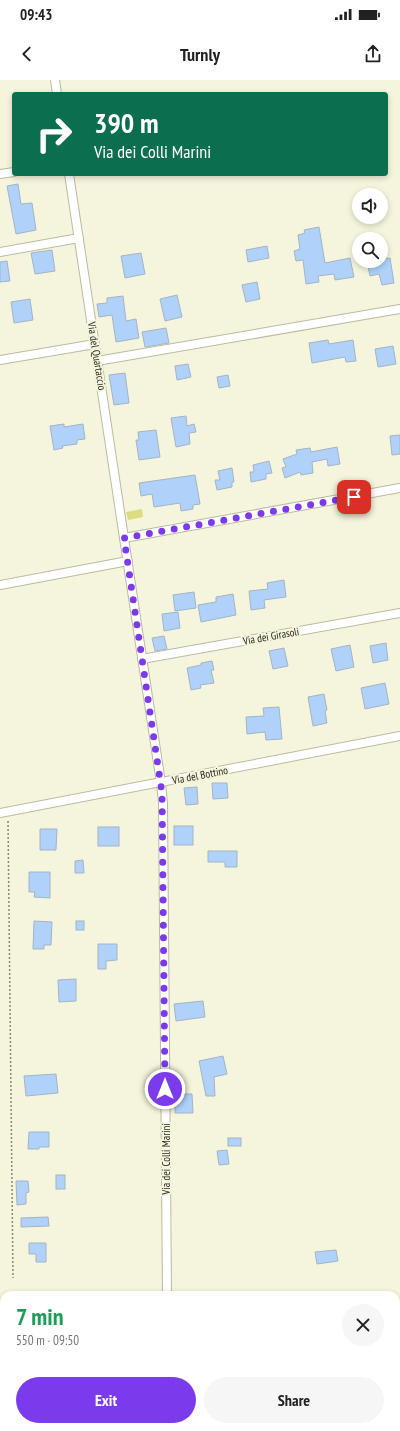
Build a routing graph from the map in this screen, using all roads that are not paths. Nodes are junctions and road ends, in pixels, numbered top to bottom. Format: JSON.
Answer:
{"nodes":[{"id":1,"x":55,"y":80,"type":"edge"},
{"id":2,"x":57,"y":92,"type":"edge"},
{"id":3,"x":12,"y":172,"type":"edge"},
{"id":4,"x":0,"y":174,"type":"edge"},
{"id":5,"x":69,"y":176,"type":"edge"},
{"id":6,"x":79,"y":238,"type":"junction"},
{"id":7,"x":0,"y":252,"type":"edge"},
{"id":8,"x":400,"y":309,"type":"edge"},
{"id":9,"x":95,"y":344,"type":"junction"},
{"id":10,"x":0,"y":360,"type":"edge"},
{"id":11,"x":97,"y":361,"type":"junction"},
{"id":12,"x":400,"y":488,"type":"edge"},
{"id":13,"x":124,"y":538,"type":"junction"},
{"id":14,"x":128,"y":561,"type":"junction"},
{"id":15,"x":0,"y":585,"type":"edge"},
{"id":16,"x":400,"y":613,"type":"edge"},
{"id":17,"x":142,"y":659,"type":"junction"},
{"id":18,"x":400,"y":736,"type":"edge"},
{"id":19,"x":161,"y":783,"type":"junction"},
{"id":20,"x":4,"y":812,"type":"edge"},
{"id":21,"x":166,"y":1291,"type":"edge"}],
"edges":[{"from":1,"to":2,"type":"street"},
{"from":3,"to":4,"type":"street"},
{"from":5,"to":6,"type":"street","name":"Via del Quartaccio"},
{"from":6,"to":7,"type":"street"},
{"from":6,"to":9,"type":"street","name":"Via del Quartaccio"},
{"from":8,"to":11,"type":"street"},
{"from":9,"to":10,"type":"street"},
{"from":9,"to":11,"type":"street","name":"Via del Quartaccio"},
{"from":11,"to":13,"type":"street","name":"Via del Quartaccio"},
{"from":12,"to":13,"type":"street"},
{"from":13,"to":14,"type":"street","name":"Via dei Colli Marini"},
{"from":14,"to":15,"type":"street"},
{"from":14,"to":17,"type":"street","name":"Via dei Colli Marini"},
{"from":16,"to":17,"type":"street","name":"Via dei Girasoli"},
{"from":17,"to":19,"type":"street","name":"Via dei Colli Marini"},
{"from":18,"to":19,"type":"street","name":"Via del Bottino"},
{"from":19,"to":20,"type":"street","name":"Via del Bottino"},
{"from":19,"to":21,"type":"street","name":"Via dei Colli Marini"}]}
